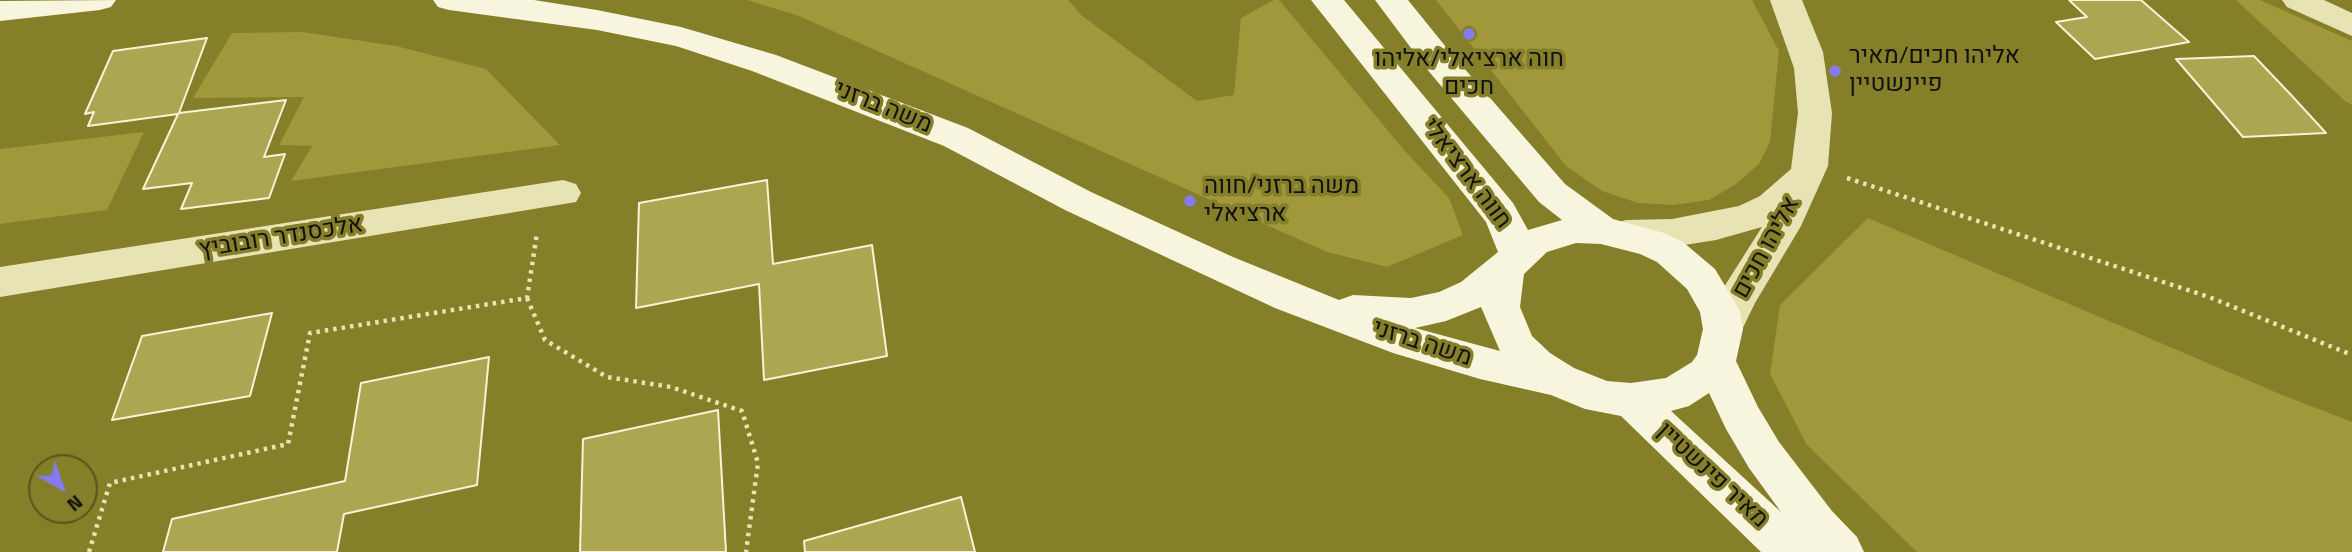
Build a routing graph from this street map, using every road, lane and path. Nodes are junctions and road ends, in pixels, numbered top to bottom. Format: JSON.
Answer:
{"nodes":[{"id":1,"x":100,"y":0,"type":"edge"},
{"id":2,"x":449,"y":0,"type":"edge"},
{"id":3,"x":1327,"y":0,"type":"edge"},
{"id":4,"x":1391,"y":0,"type":"edge"},
{"id":5,"x":1786,"y":0,"type":"edge"},
{"id":6,"x":2298,"y":0,"type":"edge"},
{"id":7,"x":0,"y":11,"type":"edge"},
{"id":8,"x":2352,"y":26,"type":"edge"},
{"id":9,"x":1810,"y":166,"type":"junction"},
{"id":10,"x":553,"y":195,"type":"joint"},
{"id":11,"x":1614,"y":232,"type":"junction"},
{"id":12,"x":1512,"y":262,"type":"junction"},
{"id":13,"x":0,"y":282,"type":"edge"},
{"id":14,"x":1289,"y":297,"type":"junction"},
{"id":15,"x":527,"y":298,"type":"junction"},
{"id":16,"x":1720,"y":345,"type":"junction"},
{"id":17,"x":2352,"y":355,"type":"edge"},
{"id":18,"x":1559,"y":380,"type":"junction"},
{"id":19,"x":1631,"y":400,"type":"junction"},
{"id":20,"x":89,"y":552,"type":"edge"},
{"id":21,"x":746,"y":552,"type":"edge"},
{"id":22,"x":1792,"y":552,"type":"edge"},
{"id":23,"x":1841,"y":552,"type":"edge"}],
"edges":[{"from":1,"to":7,"type":"street"},
{"from":2,"to":14,"type":"street","name":"משה ברזני"},
{"from":3,"to":12,"type":"street","name":"חווה ארציאלי"},
{"from":4,"to":11,"type":"street","name":"חווה ארציאלי"},
{"from":5,"to":9,"type":"street","name":"אליהו חכים"},
{"from":6,"to":8,"type":"street"},
{"from":9,"to":11,"type":"street","name":"אליהו חכים"},
{"from":9,"to":16,"type":"street","name":"אליהו חכים"},
{"from":9,"to":17,"type":"path"},
{"from":10,"to":13,"type":"street","name":"אלכסנדר רובוביץ"},
{"from":10,"to":15,"type":"path"},
{"from":11,"to":12,"type":"street"},
{"from":11,"to":16,"type":"street"},
{"from":12,"to":14,"type":"street","name":"משה ברזני"},
{"from":12,"to":18,"type":"street"},
{"from":14,"to":18,"type":"street","name":"משה ברזני"},
{"from":15,"to":20,"type":"path"},
{"from":15,"to":21,"type":"path"},
{"from":16,"to":19,"type":"street"},
{"from":16,"to":23,"type":"street","name":"מאיר פינשטיין"},
{"from":18,"to":19,"type":"street"},
{"from":19,"to":22,"type":"street","name":"מאיר פינשטיין"}]}
